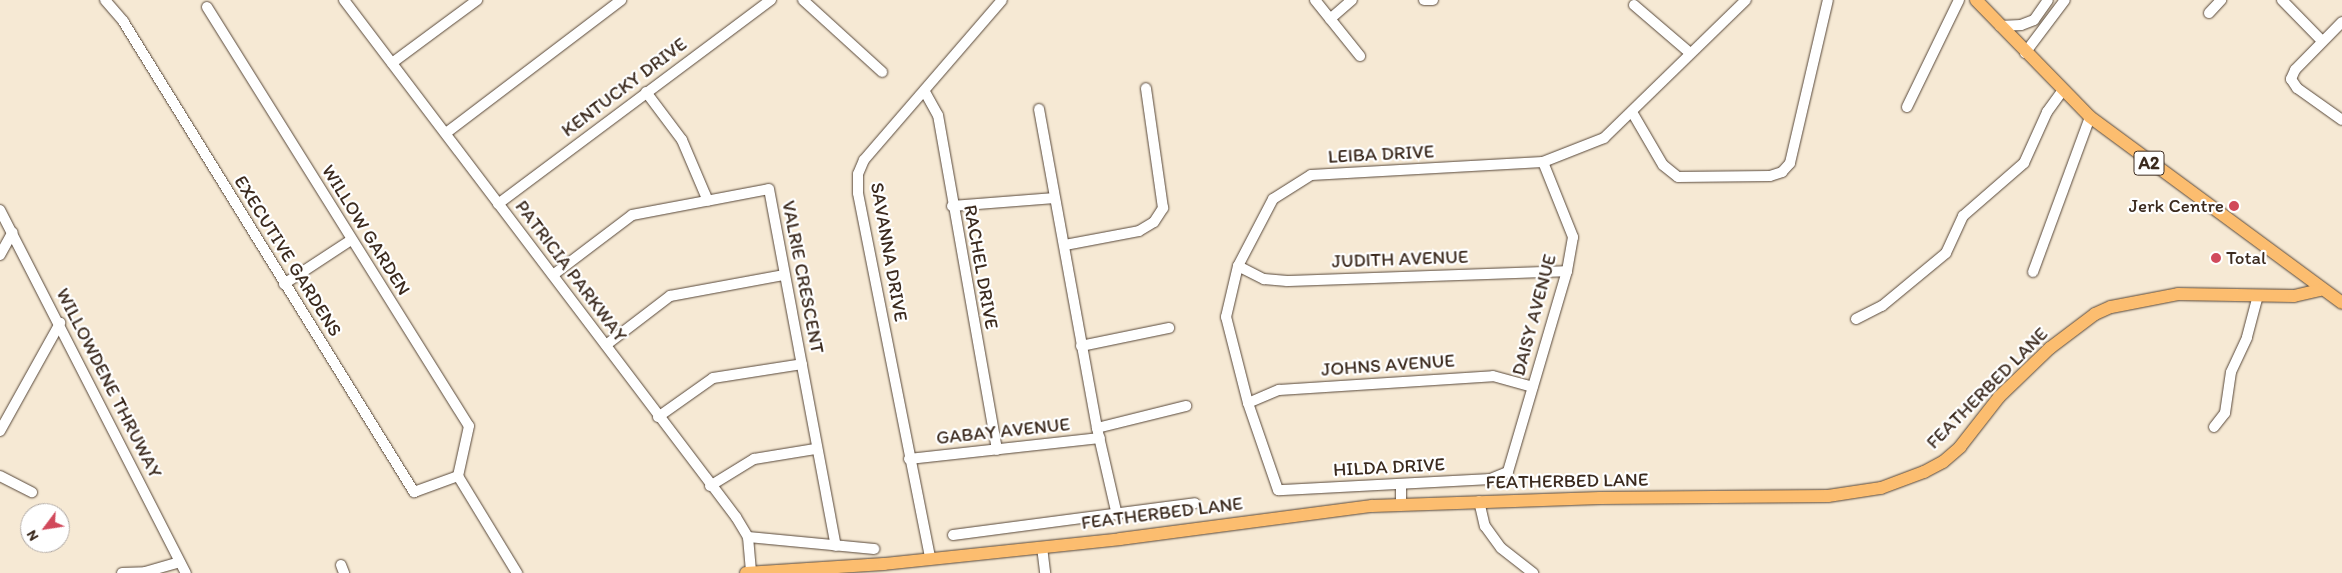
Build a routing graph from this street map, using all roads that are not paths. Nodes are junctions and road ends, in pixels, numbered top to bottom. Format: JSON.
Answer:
{"nodes":[{"id":1,"x":105,"y":0,"type":"edge"},
{"id":2,"x":344,"y":0,"type":"edge"},
{"id":3,"x":477,"y":0,"type":"edge"},
{"id":4,"x":621,"y":0,"type":"edge"},
{"id":5,"x":772,"y":0,"type":"edge"},
{"id":6,"x":803,"y":0,"type":"edge"},
{"id":7,"x":1002,"y":0,"type":"edge"},
{"id":8,"x":1315,"y":0,"type":"edge"},
{"id":9,"x":1352,"y":0,"type":"edge"},
{"id":10,"x":1424,"y":0,"type":"edge"},
{"id":11,"x":1433,"y":0,"type":"edge"},
{"id":12,"x":1746,"y":0,"type":"edge"},
{"id":13,"x":1828,"y":0,"type":"edge"},
{"id":14,"x":1959,"y":0,"type":"edge"},
{"id":15,"x":1976,"y":0,"type":"edge"},
{"id":16,"x":2048,"y":0,"type":"edge"},
{"id":17,"x":2064,"y":0,"type":"edge"},
{"id":18,"x":2221,"y":0,"type":"edge"},
{"id":19,"x":2282,"y":0,"type":"edge"},
{"id":20,"x":1634,"y":5,"type":"dead end"},
{"id":21,"x":207,"y":8,"type":"dead end"},
{"id":22,"x":2208,"y":13,"type":"dead end"},
{"id":23,"x":1330,"y":19,"type":"junction"},
{"id":24,"x":2342,"y":22,"type":"edge"},
{"id":25,"x":2000,"y":26,"type":"junction"},
{"id":26,"x":2322,"y":40,"type":"junction"},
{"id":27,"x":1690,"y":53,"type":"junction"},
{"id":28,"x":2025,"y":53,"type":"junction"},
{"id":29,"x":1360,"y":56,"type":"dead end"},
{"id":30,"x":392,"y":64,"type":"junction"},
{"id":31,"x":882,"y":72,"type":"dead end"},
{"id":32,"x":1146,"y":88,"type":"dead end"},
{"id":33,"x":2062,"y":91,"type":"junction"},
{"id":34,"x":646,"y":92,"type":"junction"},
{"id":35,"x":925,"y":92,"type":"junction"},
{"id":36,"x":1907,"y":106,"type":"dead end"},
{"id":37,"x":1039,"y":109,"type":"dead end"},
{"id":38,"x":1632,"y":112,"type":"junction"},
{"id":39,"x":2090,"y":118,"type":"junction"},
{"id":40,"x":2342,"y":120,"type":"edge"},
{"id":41,"x":446,"y":133,"type":"junction"},
{"id":42,"x":1543,"y":162,"type":"junction"},
{"id":43,"x":1055,"y":198,"type":"junction"},
{"id":44,"x":708,"y":201,"type":"junction"},
{"id":45,"x":498,"y":204,"type":"junction"},
{"id":46,"x":952,"y":206,"type":"junction"},
{"id":47,"x":0,"y":210,"type":"edge"},
{"id":48,"x":13,"y":232,"type":"junction"},
{"id":49,"x":351,"y":240,"type":"junction"},
{"id":50,"x":1065,"y":245,"type":"junction"},
{"id":51,"x":0,"y":255,"type":"edge"},
{"id":52,"x":1238,"y":266,"type":"junction"},
{"id":53,"x":1567,"y":271,"type":"junction"},
{"id":54,"x":2033,"y":272,"type":"dead end"},
{"id":55,"x":553,"y":275,"type":"junction"},
{"id":56,"x":783,"y":276,"type":"junction"},
{"id":57,"x":284,"y":284,"type":"junction"},
{"id":58,"x":2321,"y":290,"type":"junction"},
{"id":59,"x":2258,"y":295,"type":"junction"},
{"id":60,"x":2342,"y":304,"type":"edge"},
{"id":61,"x":1856,"y":319,"type":"dead end"},
{"id":62,"x":60,"y":323,"type":"junction"},
{"id":63,"x":1169,"y":328,"type":"dead end"},
{"id":64,"x":606,"y":345,"type":"junction"},
{"id":65,"x":1082,"y":346,"type":"junction"},
{"id":66,"x":802,"y":364,"type":"junction"},
{"id":67,"x":1533,"y":387,"type":"junction"},
{"id":68,"x":1248,"y":403,"type":"junction"},
{"id":69,"x":1186,"y":406,"type":"dead end"},
{"id":70,"x":658,"y":417,"type":"junction"},
{"id":71,"x":2214,"y":427,"type":"dead end"},
{"id":72,"x":0,"y":431,"type":"edge"},
{"id":73,"x":1099,"y":433,"type":"junction"},
{"id":74,"x":815,"y":449,"type":"junction"},
{"id":75,"x":997,"y":450,"type":"junction"},
{"id":76,"x":909,"y":459,"type":"junction"},
{"id":77,"x":0,"y":476,"type":"edge"},
{"id":78,"x":458,"y":476,"type":"junction"},
{"id":79,"x":1502,"y":476,"type":"joint"},
{"id":80,"x":1401,"y":484,"type":"junction"},
{"id":81,"x":710,"y":486,"type":"junction"},
{"id":82,"x":1278,"y":490,"type":"joint"},
{"id":83,"x":32,"y":492,"type":"dead end"},
{"id":84,"x":1479,"y":501,"type":"junction"},
{"id":85,"x":1195,"y":503,"type":"dead end"},
{"id":86,"x":1400,"y":504,"type":"junction"},
{"id":87,"x":1117,"y":515,"type":"junction"},
{"id":88,"x":953,"y":535,"type":"dead end"},
{"id":89,"x":748,"y":537,"type":"junction"},
{"id":90,"x":836,"y":546,"type":"junction"},
{"id":91,"x":1042,"y":547,"type":"junction"},
{"id":92,"x":874,"y":548,"type":"dead end"},
{"id":93,"x":930,"y":557,"type":"junction"},
{"id":94,"x":180,"y":562,"type":"junction"},
{"id":95,"x":122,"y":573,"type":"edge"},
{"id":96,"x":186,"y":573,"type":"edge"},
{"id":97,"x":517,"y":573,"type":"edge"},
{"id":98,"x":748,"y":573,"type":"edge"},
{"id":99,"x":1045,"y":573,"type":"edge"},
{"id":100,"x":1533,"y":573,"type":"edge"}],
"edges":[{"from":1,"to":57,"type":"street","name":"EXECUTIVE GARDENS"},
{"from":2,"to":30,"type":"street","name":"PATRICIA PARKWAY"},
{"from":3,"to":30,"type":"street"},
{"from":4,"to":41,"type":"street"},
{"from":5,"to":34,"type":"street","name":"KENTUCKY DRIVE"},
{"from":6,"to":31,"type":"street"},
{"from":7,"to":35,"type":"street","name":"SAVANNA DRIVE"},
{"from":8,"to":23,"type":"street"},
{"from":9,"to":23,"type":"street"},
{"from":10,"to":11,"type":"street"},
{"from":12,"to":27,"type":"street","name":"LEIBA DRIVE"},
{"from":13,"to":38,"type":"street"},
{"from":14,"to":36,"type":"street"},
{"from":15,"to":25,"type":"main road","number":"A2"},
{"from":16,"to":25,"type":"street"},
{"from":17,"to":28,"type":"street"},
{"from":18,"to":22,"type":"street"},
{"from":19,"to":26,"type":"street"},
{"from":20,"to":27,"type":"street"},
{"from":21,"to":49,"type":"street","name":"WILLOW GARDEN"},
{"from":23,"to":29,"type":"street"},
{"from":24,"to":26,"type":"street"},
{"from":25,"to":28,"type":"main road","number":"A2"},
{"from":26,"to":40,"type":"street"},
{"from":27,"to":38,"type":"street","name":"LEIBA DRIVE"},
{"from":28,"to":33,"type":"main road","number":"A2"},
{"from":30,"to":41,"type":"street","name":"PATRICIA PARKWAY"},
{"from":32,"to":50,"type":"street"},
{"from":33,"to":39,"type":"main road","number":"A2"},
{"from":33,"to":61,"type":"street"},
{"from":34,"to":44,"type":"street"},
{"from":34,"to":45,"type":"street","name":"KENTUCKY DRIVE"},
{"from":35,"to":46,"type":"street","name":"RACHEL DRIVE"},
{"from":35,"to":76,"type":"street","name":"SAVANNA DRIVE"},
{"from":37,"to":43,"type":"street"},
{"from":38,"to":42,"type":"street","name":"LEIBA DRIVE"},
{"from":39,"to":54,"type":"street"},
{"from":39,"to":58,"type":"main road","number":"A2"},
{"from":41,"to":45,"type":"street","name":"PATRICIA PARKWAY"},
{"from":42,"to":52,"type":"street","name":"LEIBA DRIVE"},
{"from":42,"to":53,"type":"street","name":"DAISY AVENUE"},
{"from":43,"to":46,"type":"street"},
{"from":43,"to":50,"type":"street"},
{"from":44,"to":55,"type":"street","name":"VALRIE CRESCENT"},
{"from":44,"to":56,"type":"street","name":"VALRIE CRESCENT"},
{"from":45,"to":55,"type":"street","name":"PATRICIA PARKWAY"},
{"from":46,"to":75,"type":"street","name":"RACHEL DRIVE"},
{"from":47,"to":48,"type":"street","name":"WILLOWDENE THRUWAY"},
{"from":48,"to":51,"type":"street"},
{"from":48,"to":62,"type":"street","name":"WILLOWDENE THRUWAY"},
{"from":49,"to":57,"type":"street"},
{"from":49,"to":78,"type":"street","name":"WILLOW GARDEN"},
{"from":50,"to":65,"type":"street"},
{"from":52,"to":53,"type":"street","name":"JUDITH AVENUE"},
{"from":52,"to":68,"type":"street","name":"LEIBA DRIVE"},
{"from":53,"to":67,"type":"street","name":"DAISY AVENUE"},
{"from":55,"to":64,"type":"street","name":"PATRICIA PARKWAY"},
{"from":56,"to":64,"type":"street"},
{"from":56,"to":66,"type":"street","name":"VALRIE CRESCENT"},
{"from":57,"to":78,"type":"street","name":"EXECUTIVE GARDENS"},
{"from":58,"to":59,"type":"main road","name":"FEATHERBED LANE"},
{"from":58,"to":60,"type":"main road","number":"A2"},
{"from":59,"to":71,"type":"street"},
{"from":59,"to":84,"type":"main road","name":"FEATHERBED LANE"},
{"from":62,"to":72,"type":"street"},
{"from":62,"to":94,"type":"street","name":"WILLOWDENE THRUWAY"},
{"from":63,"to":65,"type":"street"},
{"from":64,"to":70,"type":"street","name":"PATRICIA PARKWAY"},
{"from":65,"to":73,"type":"street"},
{"from":66,"to":70,"type":"street"},
{"from":66,"to":74,"type":"street","name":"VALRIE CRESCENT"},
{"from":67,"to":68,"type":"street","name":"JOHNS AVENUE"},
{"from":67,"to":79,"type":"street","name":"DAISY AVENUE"},
{"from":68,"to":82,"type":"street","name":"LEIBA DRIVE"},
{"from":69,"to":73,"type":"street","name":"GABAY AVENUE"},
{"from":70,"to":81,"type":"street","name":"PATRICIA PARKWAY"},
{"from":73,"to":75,"type":"street","name":"GABAY AVENUE"},
{"from":73,"to":87,"type":"street"},
{"from":74,"to":81,"type":"street"},
{"from":74,"to":90,"type":"street","name":"VALRIE CRESCENT"},
{"from":75,"to":76,"type":"street","name":"GABAY AVENUE"},
{"from":76,"to":93,"type":"street","name":"SAVANNA DRIVE"},
{"from":77,"to":83,"type":"street"},
{"from":78,"to":97,"type":"street"},
{"from":79,"to":80,"type":"street","name":"HILDA DRIVE"},
{"from":80,"to":82,"type":"street","name":"HILDA DRIVE"},
{"from":80,"to":86,"type":"street"},
{"from":81,"to":89,"type":"street","name":"PATRICIA PARKWAY"},
{"from":84,"to":86,"type":"main road","name":"FEATHERBED LANE"},
{"from":84,"to":100,"type":"street"},
{"from":85,"to":87,"type":"street"},
{"from":86,"to":91,"type":"main road","name":"FEATHERBED LANE"},
{"from":87,"to":88,"type":"street"},
{"from":89,"to":90,"type":"street"},
{"from":89,"to":98,"type":"street"},
{"from":90,"to":92,"type":"street"},
{"from":91,"to":93,"type":"main road","name":"FEATHERBED LANE"},
{"from":91,"to":99,"type":"street"},
{"from":93,"to":98,"type":"main road","name":"FEATHERBED LANE"},
{"from":94,"to":95,"type":"street"},
{"from":94,"to":96,"type":"street","name":"WILLOWDENE THRUWAY"}]}
